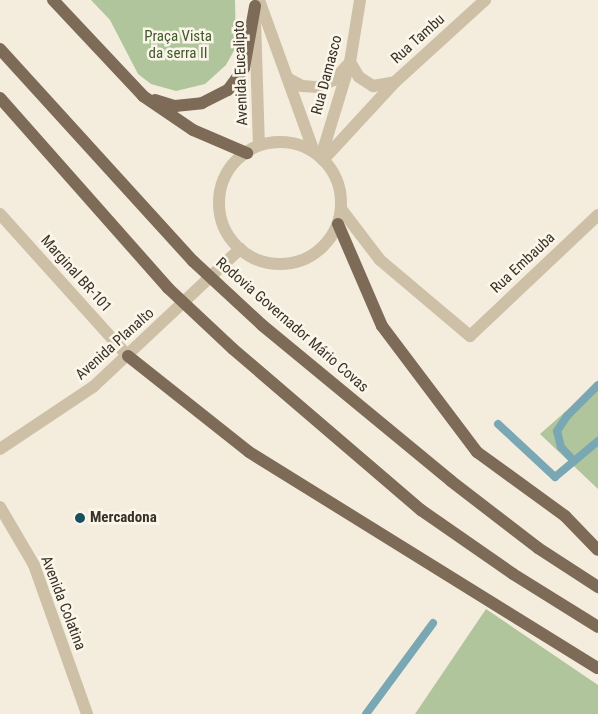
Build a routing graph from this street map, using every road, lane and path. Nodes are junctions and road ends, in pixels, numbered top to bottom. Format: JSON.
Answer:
{"nodes":[{"id":1,"x":53,"y":0,"type":"edge"},
{"id":2,"x":360,"y":0,"type":"edge"},
{"id":3,"x":484,"y":0,"type":"edge"},
{"id":4,"x":256,"y":2,"type":"edge"},
{"id":5,"x":0,"y":49,"type":"edge"},
{"id":6,"x":350,"y":62,"type":"junction"},
{"id":7,"x":289,"y":79,"type":"junction"},
{"id":8,"x":395,"y":82,"type":"junction"},
{"id":9,"x":143,"y":96,"type":"junction"},
{"id":10,"x":0,"y":98,"type":"edge"},
{"id":11,"x":259,"y":146,"type":"junction"},
{"id":12,"x":247,"y":152,"type":"junction"},
{"id":13,"x":320,"y":156,"type":"junction"},
{"id":14,"x":341,"y":209,"type":"junction"},
{"id":15,"x":0,"y":214,"type":"edge"},
{"id":16,"x":598,"y":215,"type":"edge"},
{"id":17,"x":338,"y":224,"type":"junction"},
{"id":18,"x":240,"y":249,"type":"junction"},
{"id":19,"x":128,"y":356,"type":"junction"},
{"id":20,"x":0,"y":449,"type":"edge"},
{"id":21,"x":0,"y":507,"type":"edge"},
{"id":22,"x":598,"y":550,"type":"edge"},
{"id":23,"x":598,"y":587,"type":"edge"},
{"id":24,"x":598,"y":627,"type":"edge"},
{"id":25,"x":598,"y":668,"type":"edge"},
{"id":26,"x":87,"y":714,"type":"edge"}],
"edges":[{"from":1,"to":9,"type":"main road"},
{"from":2,"to":6,"type":"street","name":"Rua Damasco"},
{"from":3,"to":8,"type":"street","name":"Rua Tambu"},
{"from":4,"to":7,"type":"street","name":"Avenida Eucalipto"},
{"from":4,"to":9,"type":"main road"},
{"from":4,"to":11,"type":"street","name":"Avenida Eucalipto"},
{"from":5,"to":23,"type":"main road","name":"Rodovia Governador Mário Covas","bridge":true},
{"from":6,"to":7,"type":"street"},
{"from":6,"to":8,"type":"street","name":"Rua Tambu"},
{"from":6,"to":13,"type":"street","name":"Rua Damasco"},
{"from":7,"to":13,"type":"street","name":"Avenida Eucalipto"},
{"from":8,"to":13,"type":"street","name":"Rua Tambu"},
{"from":9,"to":12,"type":"main road"},
{"from":10,"to":24,"type":"main road","bridge":true},
{"from":11,"to":12,"type":"street"},
{"from":11,"to":13,"type":"street"},
{"from":12,"to":18,"type":"street"},
{"from":13,"to":14,"type":"street"},
{"from":14,"to":16,"type":"street","name":"Rua Embauba"},
{"from":14,"to":17,"type":"street"},
{"from":15,"to":19,"type":"street","name":"Marginal BR-101"},
{"from":17,"to":18,"type":"street"},
{"from":17,"to":22,"type":"main road"},
{"from":18,"to":19,"type":"street","name":"Avenida Planalto"},
{"from":19,"to":20,"type":"street","name":"Avenida Planalto"},
{"from":19,"to":25,"type":"main road"},
{"from":21,"to":26,"type":"street","name":"Avenida Colatina"}]}
